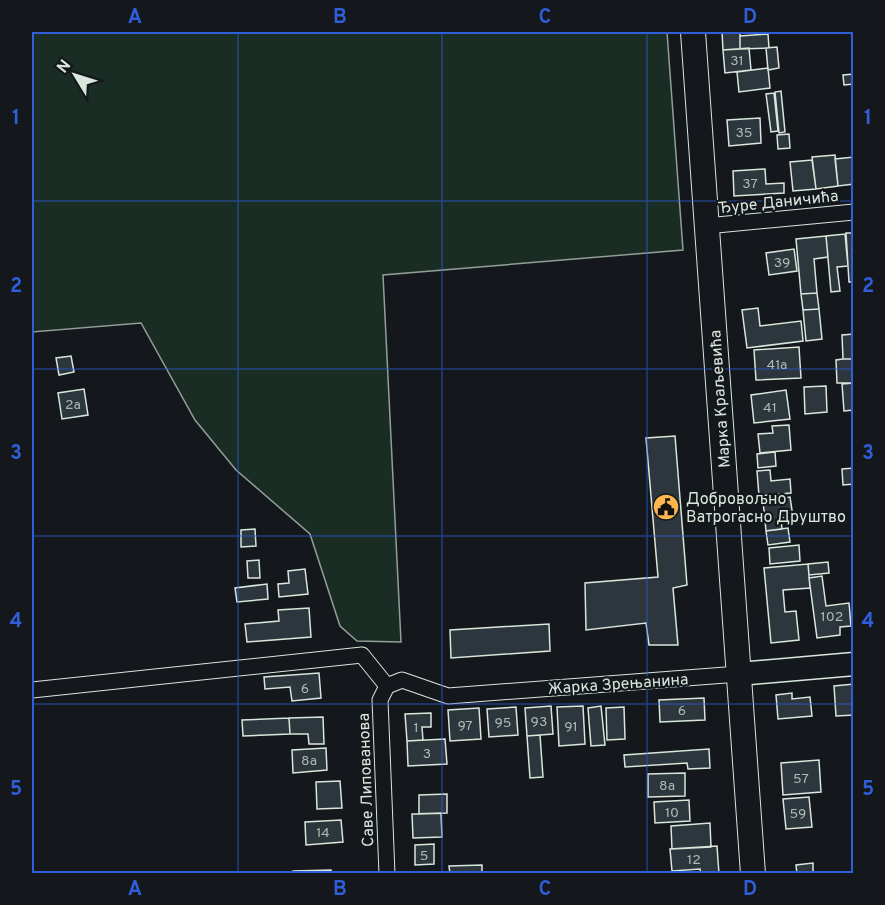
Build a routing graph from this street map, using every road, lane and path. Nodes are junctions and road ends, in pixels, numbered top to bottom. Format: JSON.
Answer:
{"nodes":[{"id":1,"x":693,"y":32,"type":"edge"},
{"id":2,"x":854,"y":212,"type":"edge"},
{"id":3,"x":706,"y":226,"type":"junction"},
{"id":4,"x":854,"y":664,"type":"edge"},
{"id":5,"x":739,"y":675,"type":"junction"},
{"id":6,"x":387,"y":686,"type":"junction"},
{"id":7,"x":32,"y":690,"type":"edge"},
{"id":8,"x":387,"y":873,"type":"edge"},
{"id":9,"x":753,"y":873,"type":"edge"}],
"edges":[{"from":1,"to":3,"type":"main road","name":"Марка Краљевића"},
{"from":2,"to":3,"type":"street","name":"Ђуре Даничића"},
{"from":3,"to":5,"type":"main road","name":"Марка Краљевића"},
{"from":4,"to":5,"type":"street","name":"Жарка Зрењанина"},
{"from":5,"to":6,"type":"street","name":"Жарка Зрењанина"},
{"from":5,"to":9,"type":"main road","name":"Марка Краљевића"},
{"from":6,"to":7,"type":"street"},
{"from":6,"to":8,"type":"street","name":"Саве Липованова"}]}
